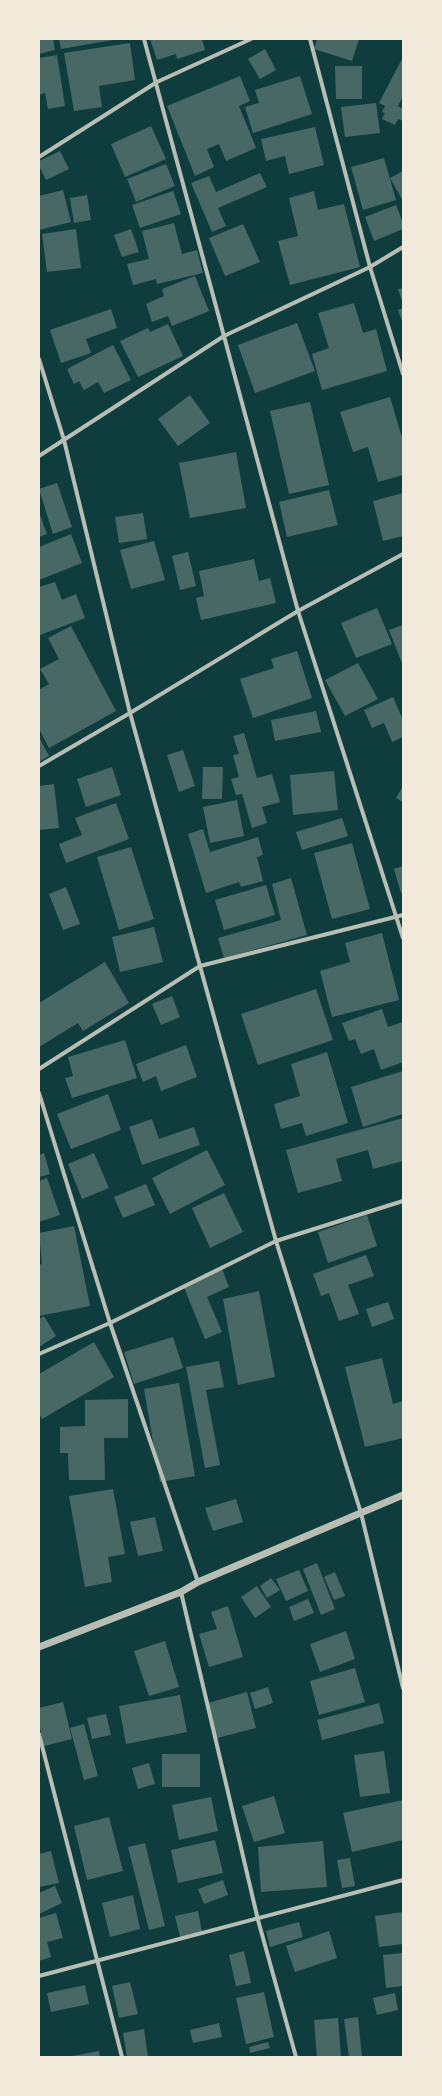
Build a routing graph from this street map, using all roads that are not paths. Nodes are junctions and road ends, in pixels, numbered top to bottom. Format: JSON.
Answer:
{"nodes":[{"id":1,"x":144,"y":39,"type":"edge"},
{"id":2,"x":251,"y":39,"type":"edge"},
{"id":3,"x":310,"y":39,"type":"edge"},
{"id":4,"x":157,"y":82,"type":"junction"},
{"id":5,"x":39,"y":157,"type":"edge"},
{"id":6,"x":403,"y":247,"type":"edge"},
{"id":7,"x":370,"y":267,"type":"junction"},
{"id":8,"x":224,"y":336,"type":"junction"},
{"id":9,"x":39,"y":359,"type":"edge"},
{"id":10,"x":403,"y":374,"type":"edge"},
{"id":11,"x":64,"y":440,"type":"junction"},
{"id":12,"x":39,"y":456,"type":"edge"},
{"id":13,"x":403,"y":554,"type":"edge"},
{"id":14,"x":298,"y":611,"type":"junction"},
{"id":15,"x":130,"y":714,"type":"junction"},
{"id":16,"x":39,"y":766,"type":"edge"},
{"id":17,"x":403,"y":915,"type":"edge"},
{"id":18,"x":397,"y":917,"type":"junction"},
{"id":19,"x":403,"y":938,"type":"edge"},
{"id":20,"x":200,"y":966,"type":"junction"},
{"id":21,"x":39,"y":1069,"type":"edge"},
{"id":22,"x":39,"y":1093,"type":"edge"},
{"id":23,"x":403,"y":1201,"type":"edge"},
{"id":24,"x":276,"y":1241,"type":"junction"},
{"id":25,"x":110,"y":1323,"type":"junction"},
{"id":26,"x":39,"y":1354,"type":"edge"},
{"id":27,"x":403,"y":1495,"type":"edge"},
{"id":28,"x":361,"y":1513,"type":"junction"},
{"id":29,"x":198,"y":1582,"type":"junction"},
{"id":30,"x":182,"y":1592,"type":"junction"},
{"id":31,"x":39,"y":1647,"type":"edge"},
{"id":32,"x":403,"y":1688,"type":"edge"},
{"id":33,"x":39,"y":1734,"type":"edge"},
{"id":34,"x":403,"y":1880,"type":"edge"},
{"id":35,"x":258,"y":1920,"type":"junction"},
{"id":36,"x":99,"y":1960,"type":"junction"},
{"id":37,"x":39,"y":1976,"type":"edge"},
{"id":38,"x":122,"y":2057,"type":"edge"},
{"id":39,"x":296,"y":2057,"type":"edge"}],
"edges":[{"from":1,"to":4,"type":"street"},
{"from":2,"to":4,"type":"street"},
{"from":3,"to":7,"type":"street"},
{"from":4,"to":5,"type":"street"},
{"from":4,"to":8,"type":"street"},
{"from":6,"to":7,"type":"street"},
{"from":7,"to":8,"type":"street"},
{"from":7,"to":10,"type":"street"},
{"from":8,"to":11,"type":"street"},
{"from":8,"to":14,"type":"street"},
{"from":9,"to":11,"type":"street"},
{"from":11,"to":12,"type":"street"},
{"from":11,"to":15,"type":"street"},
{"from":13,"to":14,"type":"street"},
{"from":14,"to":15,"type":"street"},
{"from":14,"to":18,"type":"street"},
{"from":15,"to":16,"type":"street"},
{"from":15,"to":20,"type":"street"},
{"from":17,"to":18,"type":"street"},
{"from":18,"to":19,"type":"street"},
{"from":18,"to":20,"type":"street"},
{"from":20,"to":21,"type":"street"},
{"from":20,"to":24,"type":"street"},
{"from":22,"to":25,"type":"street"},
{"from":23,"to":24,"type":"street"},
{"from":24,"to":25,"type":"street"},
{"from":24,"to":28,"type":"street"},
{"from":25,"to":26,"type":"street"},
{"from":25,"to":29,"type":"street"},
{"from":27,"to":28,"type":"street"},
{"from":28,"to":29,"type":"street"},
{"from":28,"to":32,"type":"street"},
{"from":29,"to":30,"type":"street"},
{"from":30,"to":31,"type":"street"},
{"from":30,"to":35,"type":"street"},
{"from":33,"to":36,"type":"street"},
{"from":34,"to":35,"type":"street"},
{"from":35,"to":36,"type":"street"},
{"from":35,"to":39,"type":"street"},
{"from":36,"to":37,"type":"street"},
{"from":36,"to":38,"type":"street"}]}
